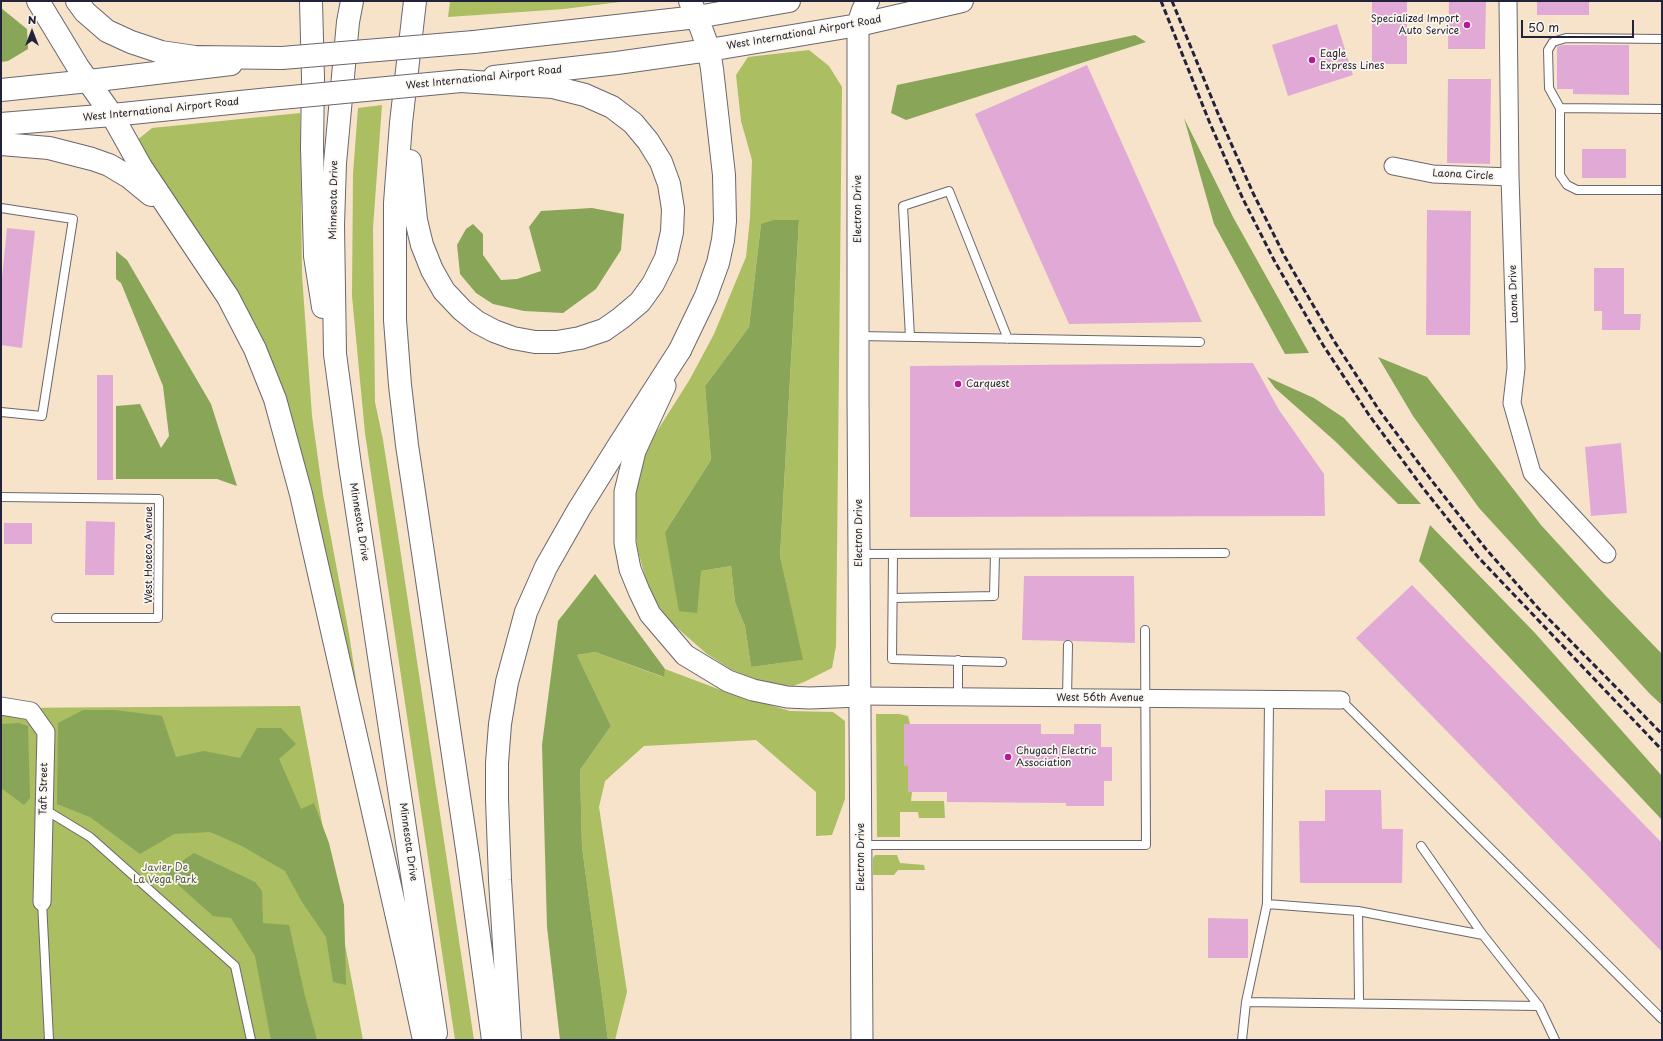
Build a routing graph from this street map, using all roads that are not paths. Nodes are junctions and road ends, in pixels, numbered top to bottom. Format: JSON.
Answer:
{"nodes":[{"id":1,"x":38,"y":1,"type":"edge"},
{"id":2,"x":77,"y":1,"type":"edge"},
{"id":3,"x":311,"y":1,"type":"edge"},
{"id":4,"x":352,"y":1,"type":"edge"},
{"id":5,"x":415,"y":1,"type":"edge"},
{"id":6,"x":789,"y":1,"type":"edge"},
{"id":7,"x":868,"y":1,"type":"edge"},
{"id":8,"x":962,"y":1,"type":"edge"},
{"id":9,"x":1508,"y":1,"type":"edge"},
{"id":10,"x":694,"y":9,"type":"edge"},
{"id":11,"x":858,"y":25,"type":"junction"},
{"id":12,"x":1662,"y":39,"type":"edge"},
{"id":13,"x":709,"y":50,"type":"junction"},
{"id":14,"x":282,"y":58,"type":"junction"},
{"id":15,"x":461,"y":81,"type":"junction"},
{"id":16,"x":89,"y":82,"type":"junction"},
{"id":17,"x":1,"y":90,"type":"edge"},
{"id":18,"x":404,"y":97,"type":"junction"},
{"id":19,"x":1560,"y":108,"type":"junction"},
{"id":20,"x":1662,"y":109,"type":"edge"},
{"id":21,"x":112,"y":115,"type":"junction"},
{"id":22,"x":1,"y":124,"type":"edge"},
{"id":23,"x":1,"y":144,"type":"edge"},
{"id":24,"x":1393,"y":166,"type":"dead end"},
{"id":25,"x":1510,"y":177,"type":"junction"},
{"id":26,"x":1662,"y":190,"type":"edge"},
{"id":27,"x":1,"y":208,"type":"edge"},
{"id":28,"x":183,"y":230,"type":"junction"},
{"id":29,"x":858,"y":336,"type":"junction"},
{"id":30,"x":910,"y":337,"type":"junction"},
{"id":31,"x":1008,"y":339,"type":"junction"},
{"id":32,"x":1200,"y":342,"type":"dead end"},
{"id":33,"x":680,"y":350,"type":"junction"},
{"id":34,"x":335,"y":354,"type":"junction"},
{"id":35,"x":1,"y":412,"type":"edge"},
{"id":36,"x":1,"y":497,"type":"edge"},
{"id":37,"x":1225,"y":553,"type":"dead end"},
{"id":38,"x":859,"y":554,"type":"junction"},
{"id":39,"x":893,"y":554,"type":"junction"},
{"id":40,"x":995,"y":554,"type":"junction"},
{"id":41,"x":1607,"y":554,"type":"dead end"},
{"id":42,"x":893,"y":598,"type":"junction"},
{"id":43,"x":56,"y":618,"type":"dead end"},
{"id":44,"x":1145,"y":630,"type":"dead end"},
{"id":45,"x":1068,"y":645,"type":"dead end"},
{"id":46,"x":958,"y":660,"type":"junction"},
{"id":47,"x":1002,"y":662,"type":"dead end"},
{"id":48,"x":860,"y":696,"type":"junction"},
{"id":49,"x":958,"y":697,"type":"junction"},
{"id":50,"x":1067,"y":698,"type":"junction"},
{"id":51,"x":1146,"y":698,"type":"junction"},
{"id":52,"x":1269,"y":700,"type":"junction"},
{"id":53,"x":1341,"y":700,"type":"joint"},
{"id":54,"x":1,"y":706,"type":"edge"},
{"id":55,"x":44,"y":805,"type":"junction"},
{"id":56,"x":861,"y":845,"type":"junction"},
{"id":57,"x":1421,"y":846,"type":"dead end"},
{"id":58,"x":42,"y":902,"type":"joint"},
{"id":59,"x":1267,"y":904,"type":"junction"},
{"id":60,"x":1358,"y":911,"type":"junction"},
{"id":61,"x":1483,"y":935,"type":"junction"},
{"id":62,"x":1246,"y":1002,"type":"junction"},
{"id":63,"x":1359,"y":1002,"type":"junction"},
{"id":64,"x":1539,"y":1006,"type":"junction"},
{"id":65,"x":1662,"y":1019,"type":"edge"},
{"id":66,"x":50,"y":1040,"type":"edge"},
{"id":67,"x":251,"y":1040,"type":"edge"},
{"id":68,"x":424,"y":1040,"type":"edge"},
{"id":69,"x":437,"y":1040,"type":"edge"},
{"id":70,"x":494,"y":1040,"type":"edge"},
{"id":71,"x":510,"y":1040,"type":"edge"},
{"id":72,"x":862,"y":1040,"type":"edge"},
{"id":73,"x":1242,"y":1040,"type":"edge"},
{"id":74,"x":1554,"y":1040,"type":"edge"}],
"edges":[{"from":1,"to":16,"type":"main road"},
{"from":2,"to":14,"type":"main road"},
{"from":3,"to":34,"type":"main road"},
{"from":4,"to":34,"type":"main road","name":"Minnesota Drive"},
{"from":5,"to":18,"type":"main road"},
{"from":6,"to":10,"type":"main road"},
{"from":7,"to":11,"type":"main road"},
{"from":8,"to":11,"type":"main road","name":"West International Airport Road"},
{"from":9,"to":25,"type":"street","name":"Laona Drive"},
{"from":10,"to":13,"type":"main road"},
{"from":10,"to":14,"type":"main road","bridge":true},
{"from":11,"to":13,"type":"main road","name":"West International Airport Road"},
{"from":11,"to":29,"type":"street","name":"Electron Drive"},
{"from":12,"to":19,"type":"lane"},
{"from":13,"to":15,"type":"main road","name":"West International Airport Road"},
{"from":13,"to":33,"type":"main road"},
{"from":14,"to":16,"type":"main road"},
{"from":15,"to":18,"type":"main road"},
{"from":15,"to":21,"type":"main road","name":"West International Airport Road","bridge":true},
{"from":16,"to":17,"type":"main road"},
{"from":16,"to":21,"type":"main road"},
{"from":18,"to":70,"type":"main road"},
{"from":19,"to":20,"type":"lane"},
{"from":19,"to":26,"type":"lane"},
{"from":21,"to":22,"type":"main road","name":"West International Airport Road"},
{"from":21,"to":28,"type":"main road"},
{"from":23,"to":28,"type":"main road"},
{"from":24,"to":25,"type":"street","name":"Laona Circle"},
{"from":25,"to":41,"type":"street","name":"Laona Drive"},
{"from":27,"to":35,"type":"lane"},
{"from":28,"to":68,"type":"main road"},
{"from":29,"to":30,"type":"lane"},
{"from":29,"to":38,"type":"street","name":"Electron Drive"},
{"from":30,"to":31,"type":"lane"},
{"from":30,"to":31,"type":"lane"},
{"from":31,"to":32,"type":"lane"},
{"from":33,"to":48,"type":"street"},
{"from":33,"to":71,"type":"main road"},
{"from":34,"to":69,"type":"main road","name":"Minnesota Drive"},
{"from":36,"to":43,"type":"lane","name":"West Hoteco Avenue"},
{"from":37,"to":40,"type":"lane"},
{"from":38,"to":39,"type":"lane"},
{"from":38,"to":48,"type":"street","name":"Electron Drive"},
{"from":39,"to":40,"type":"lane"},
{"from":39,"to":42,"type":"lane"},
{"from":40,"to":42,"type":"lane"},
{"from":42,"to":46,"type":"lane"},
{"from":44,"to":51,"type":"lane"},
{"from":45,"to":50,"type":"lane"},
{"from":46,"to":47,"type":"lane"},
{"from":46,"to":49,"type":"lane"},
{"from":48,"to":49,"type":"street","name":"West 56th Avenue"},
{"from":48,"to":56,"type":"street","name":"Electron Drive"},
{"from":49,"to":50,"type":"street","name":"West 56th Avenue"},
{"from":50,"to":51,"type":"street","name":"West 56th Avenue"},
{"from":51,"to":52,"type":"street","name":"West 56th Avenue"},
{"from":51,"to":56,"type":"lane"},
{"from":52,"to":53,"type":"street","name":"West 56th Avenue"},
{"from":52,"to":59,"type":"lane"},
{"from":53,"to":65,"type":"lane"},
{"from":54,"to":55,"type":"street","name":"Taft Street"},
{"from":55,"to":58,"type":"street","name":"Taft Street"},
{"from":55,"to":67,"type":"lane"},
{"from":56,"to":72,"type":"street","name":"Electron Drive"},
{"from":57,"to":61,"type":"lane"},
{"from":58,"to":66,"type":"lane"},
{"from":59,"to":60,"type":"lane"},
{"from":59,"to":62,"type":"lane"},
{"from":60,"to":61,"type":"lane"},
{"from":60,"to":63,"type":"lane"},
{"from":61,"to":64,"type":"lane"},
{"from":62,"to":63,"type":"lane"},
{"from":62,"to":73,"type":"lane"},
{"from":63,"to":64,"type":"lane"},
{"from":64,"to":74,"type":"lane"}]}
